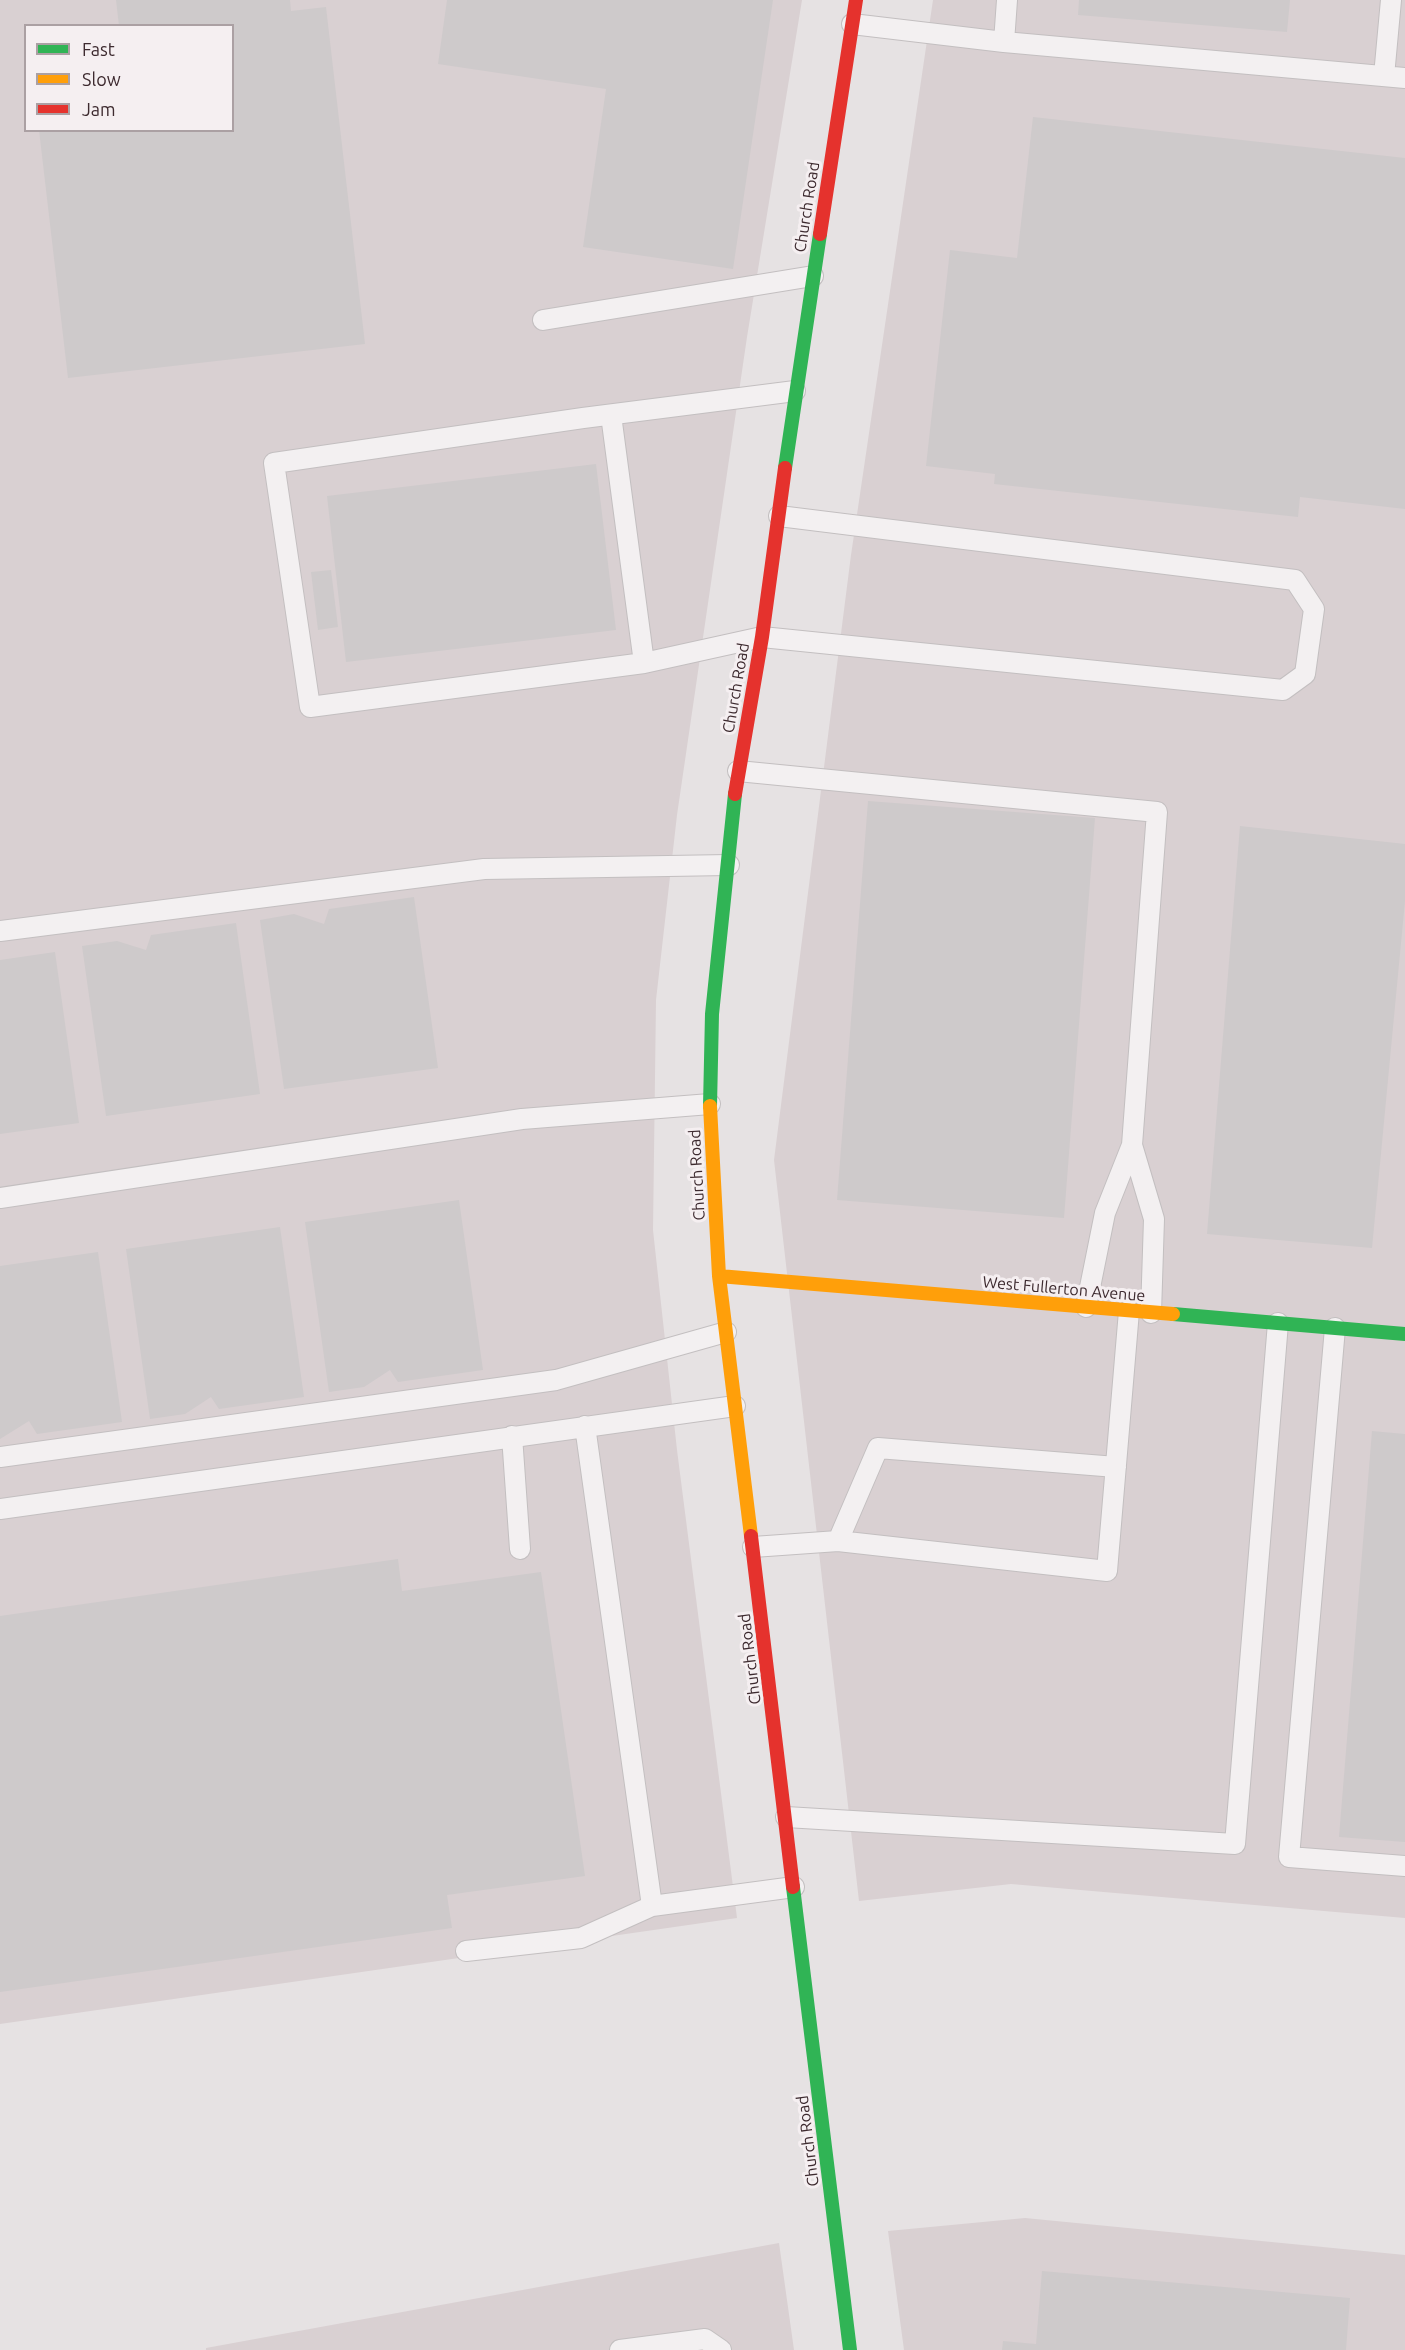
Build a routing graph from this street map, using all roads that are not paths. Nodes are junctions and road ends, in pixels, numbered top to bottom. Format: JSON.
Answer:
{"nodes":[{"id":1,"x":856,"y":0,"type":"edge"},
{"id":2,"x":1007,"y":0,"type":"edge"},
{"id":3,"x":1391,"y":0,"type":"edge"},
{"id":4,"x":852,"y":24,"type":"junction"},
{"id":5,"x":1004,"y":42,"type":"junction"},
{"id":6,"x":1384,"y":76,"type":"junction"},
{"id":7,"x":1405,"y":78,"type":"edge"},
{"id":8,"x":813,"y":276,"type":"junction"},
{"id":9,"x":543,"y":320,"type":"dead end"},
{"id":10,"x":795,"y":391,"type":"junction"},
{"id":11,"x":611,"y":415,"type":"junction"},
{"id":12,"x":779,"y":516,"type":"junction"},
{"id":13,"x":762,"y":637,"type":"junction"},
{"id":14,"x":644,"y":663,"type":"junction"},
{"id":15,"x":738,"y":771,"type":"junction"},
{"id":16,"x":729,"y":865,"type":"junction"},
{"id":17,"x":0,"y":932,"type":"edge"},
{"id":18,"x":710,"y":1104,"type":"junction"},
{"id":19,"x":1132,"y":1145,"type":"junction"},
{"id":20,"x":0,"y":1198,"type":"edge"},
{"id":21,"x":719,"y":1276,"type":"junction"},
{"id":22,"x":1086,"y":1307,"type":"junction"},
{"id":23,"x":1129,"y":1311,"type":"junction"},
{"id":24,"x":1151,"y":1313,"type":"junction"},
{"id":25,"x":1278,"y":1323,"type":"junction"},
{"id":26,"x":1335,"y":1328,"type":"junction"},
{"id":27,"x":726,"y":1332,"type":"junction"},
{"id":28,"x":1405,"y":1334,"type":"edge"},
{"id":29,"x":735,"y":1406,"type":"junction"},
{"id":30,"x":585,"y":1426,"type":"junction"},
{"id":31,"x":512,"y":1436,"type":"junction"},
{"id":32,"x":0,"y":1457,"type":"edge"},
{"id":33,"x":1116,"y":1467,"type":"junction"},
{"id":34,"x":0,"y":1509,"type":"edge"},
{"id":35,"x":838,"y":1541,"type":"junction"},
{"id":36,"x":753,"y":1547,"type":"junction"},
{"id":37,"x":520,"y":1549,"type":"dead end"},
{"id":38,"x":786,"y":1817,"type":"junction"},
{"id":39,"x":1405,"y":1866,"type":"edge"},
{"id":40,"x":794,"y":1887,"type":"junction"},
{"id":41,"x":652,"y":1906,"type":"junction"},
{"id":42,"x":466,"y":1951,"type":"dead end"},
{"id":43,"x":620,"y":2350,"type":"edge"},
{"id":44,"x":721,"y":2350,"type":"edge"},
{"id":45,"x":850,"y":2350,"type":"edge"}],
"edges":[{"from":1,"to":4,"type":"street","name":"Church Road"},
{"from":2,"to":5,"type":"lane"},
{"from":3,"to":6,"type":"lane"},
{"from":4,"to":5,"type":"lane"},
{"from":4,"to":8,"type":"street","name":"Church Road"},
{"from":5,"to":6,"type":"lane"},
{"from":6,"to":7,"type":"lane"},
{"from":8,"to":9,"type":"lane"},
{"from":8,"to":10,"type":"street","name":"Church Road"},
{"from":10,"to":11,"type":"lane"},
{"from":10,"to":12,"type":"street","name":"Church Road"},
{"from":11,"to":14,"type":"lane"},
{"from":11,"to":14,"type":"lane"},
{"from":12,"to":13,"type":"street","name":"Church Road"},
{"from":12,"to":13,"type":"lane"},
{"from":13,"to":14,"type":"lane"},
{"from":13,"to":15,"type":"street","name":"Church Road"},
{"from":15,"to":16,"type":"street","name":"Church Road"},
{"from":15,"to":19,"type":"lane"},
{"from":16,"to":17,"type":"lane"},
{"from":16,"to":18,"type":"street","name":"Church Road"},
{"from":18,"to":20,"type":"lane"},
{"from":18,"to":21,"type":"street","name":"Church Road"},
{"from":19,"to":22,"type":"lane"},
{"from":19,"to":24,"type":"lane"},
{"from":21,"to":22,"type":"street","name":"West Fullerton Avenue"},
{"from":21,"to":27,"type":"street","name":"Church Road"},
{"from":22,"to":23,"type":"street","name":"West Fullerton Avenue"},
{"from":23,"to":24,"type":"street","name":"West Fullerton Avenue"},
{"from":23,"to":33,"type":"lane"},
{"from":24,"to":25,"type":"street","name":"West Fullerton Avenue"},
{"from":25,"to":26,"type":"street","name":"West Fullerton Avenue"},
{"from":25,"to":38,"type":"lane"},
{"from":26,"to":28,"type":"street","name":"West Fullerton Avenue"},
{"from":26,"to":39,"type":"lane"},
{"from":27,"to":29,"type":"street","name":"Church Road"},
{"from":27,"to":32,"type":"lane"},
{"from":29,"to":30,"type":"lane"},
{"from":29,"to":36,"type":"street","name":"Church Road"},
{"from":30,"to":31,"type":"lane"},
{"from":30,"to":41,"type":"lane"},
{"from":31,"to":34,"type":"lane"},
{"from":31,"to":37,"type":"lane"},
{"from":33,"to":35,"type":"lane"},
{"from":33,"to":35,"type":"lane"},
{"from":35,"to":36,"type":"lane"},
{"from":36,"to":38,"type":"street","name":"Church Road"},
{"from":38,"to":40,"type":"street","name":"Church Road"},
{"from":40,"to":41,"type":"lane"},
{"from":40,"to":45,"type":"street","name":"Church Road"},
{"from":41,"to":42,"type":"lane"},
{"from":43,"to":44,"type":"lane"}]}
